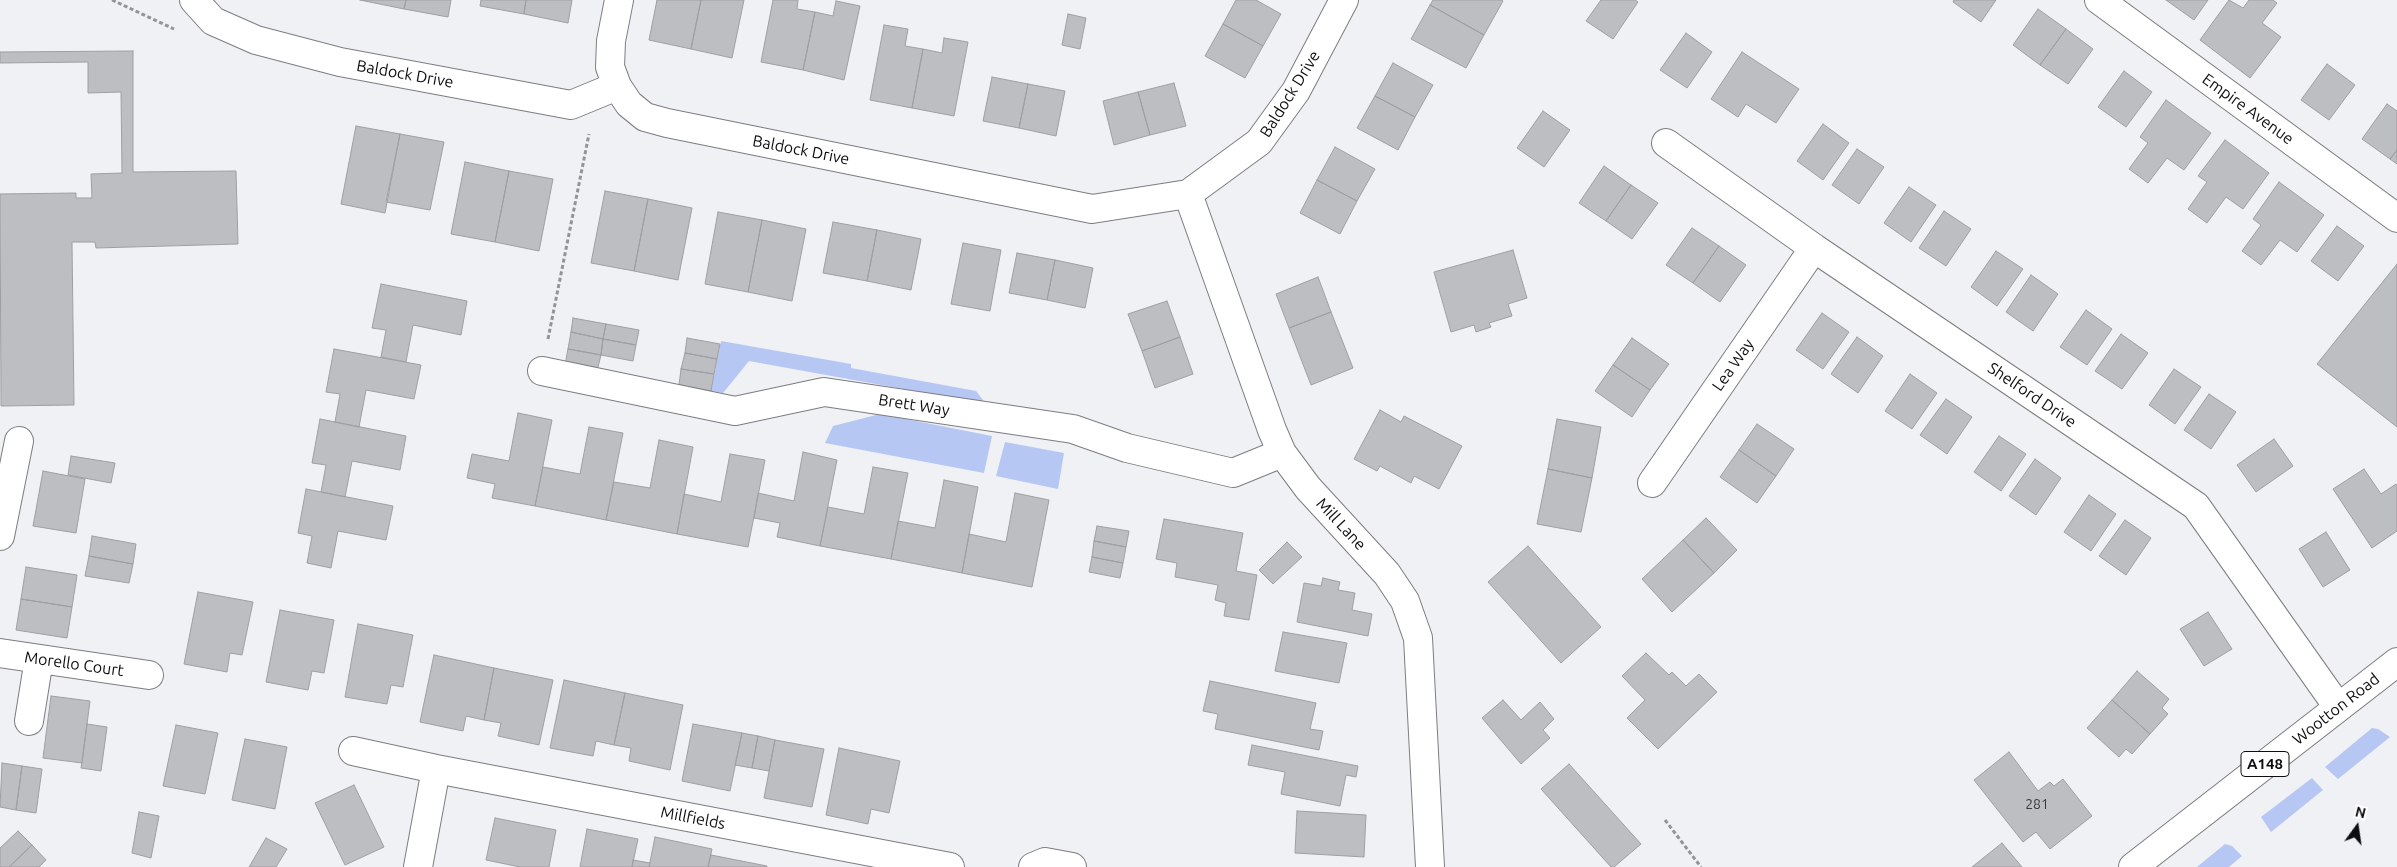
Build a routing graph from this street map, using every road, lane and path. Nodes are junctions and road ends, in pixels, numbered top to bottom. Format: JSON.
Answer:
{"nodes":[{"id":1,"x":112,"y":0,"type":"edge"},
{"id":2,"x":194,"y":0,"type":"edge"},
{"id":3,"x":619,"y":0,"type":"edge"},
{"id":4,"x":1344,"y":0,"type":"edge"},
{"id":5,"x":2099,"y":0,"type":"edge"},
{"id":6,"x":213,"y":21,"type":"junction"},
{"id":7,"x":617,"y":86,"type":"junction"},
{"id":8,"x":1666,"y":143,"type":"dead end"},
{"id":9,"x":1188,"y":194,"type":"junction"},
{"id":10,"x":2397,"y":218,"type":"edge"},
{"id":11,"x":1814,"y":248,"type":"junction"},
{"id":12,"x":542,"y":371,"type":"joint"},
{"id":13,"x":19,"y":441,"type":"dead end"},
{"id":14,"x":1282,"y":452,"type":"junction"},
{"id":15,"x":1652,"y":483,"type":"dead end"},
{"id":16,"x":0,"y":536,"type":"edge"},
{"id":17,"x":0,"y":653,"type":"edge"},
{"id":18,"x":39,"y":659,"type":"junction"},
{"id":19,"x":2397,"y":662,"type":"edge"},
{"id":20,"x":149,"y":675,"type":"dead end"},
{"id":21,"x":2338,"y":707,"type":"junction"},
{"id":22,"x":30,"y":721,"type":"dead end"},
{"id":23,"x":353,"y":751,"type":"dead end"},
{"id":24,"x":436,"y":769,"type":"junction"},
{"id":25,"x":1665,"y":820,"type":"dead end"},
{"id":26,"x":418,"y":867,"type":"edge"},
{"id":27,"x":950,"y":867,"type":"edge"},
{"id":28,"x":1033,"y":867,"type":"edge"},
{"id":29,"x":1072,"y":867,"type":"edge"},
{"id":30,"x":1430,"y":867,"type":"edge"},
{"id":31,"x":1701,"y":867,"type":"edge"},
{"id":32,"x":2133,"y":867,"type":"edge"}],
"edges":[{"from":1,"to":6,"type":"path"},
{"from":2,"to":6,"type":"street","name":"Baldock Drive"},
{"from":3,"to":7,"type":"street"},
{"from":4,"to":9,"type":"street","name":"Baldock Drive"},
{"from":5,"to":10,"type":"street","name":"Empire Avenue"},
{"from":6,"to":7,"type":"street","name":"Baldock Drive"},
{"from":7,"to":9,"type":"street","name":"Baldock Drive"},
{"from":7,"to":12,"type":"path"},
{"from":8,"to":11,"type":"street","name":"Shelford Drive"},
{"from":9,"to":14,"type":"street","name":"Mill Lane"},
{"from":11,"to":15,"type":"street","name":"Lea Way"},
{"from":11,"to":21,"type":"street","name":"Shelford Drive"},
{"from":12,"to":14,"type":"street","name":"Brett Way"},
{"from":13,"to":16,"type":"street"},
{"from":14,"to":30,"type":"street","name":"Mill Lane"},
{"from":17,"to":18,"type":"street","name":"Morello Court"},
{"from":18,"to":20,"type":"street","name":"Morello Court"},
{"from":18,"to":22,"type":"street"},
{"from":19,"to":21,"type":"street","name":"Wootton Road","number":"A148"},
{"from":21,"to":32,"type":"street","name":"Wootton Road","number":"A148"},
{"from":23,"to":24,"type":"street","name":"Millfields"},
{"from":24,"to":26,"type":"street"},
{"from":24,"to":27,"type":"street","name":"Millfields"},
{"from":25,"to":31,"type":"path"},
{"from":28,"to":29,"type":"street"}]}
